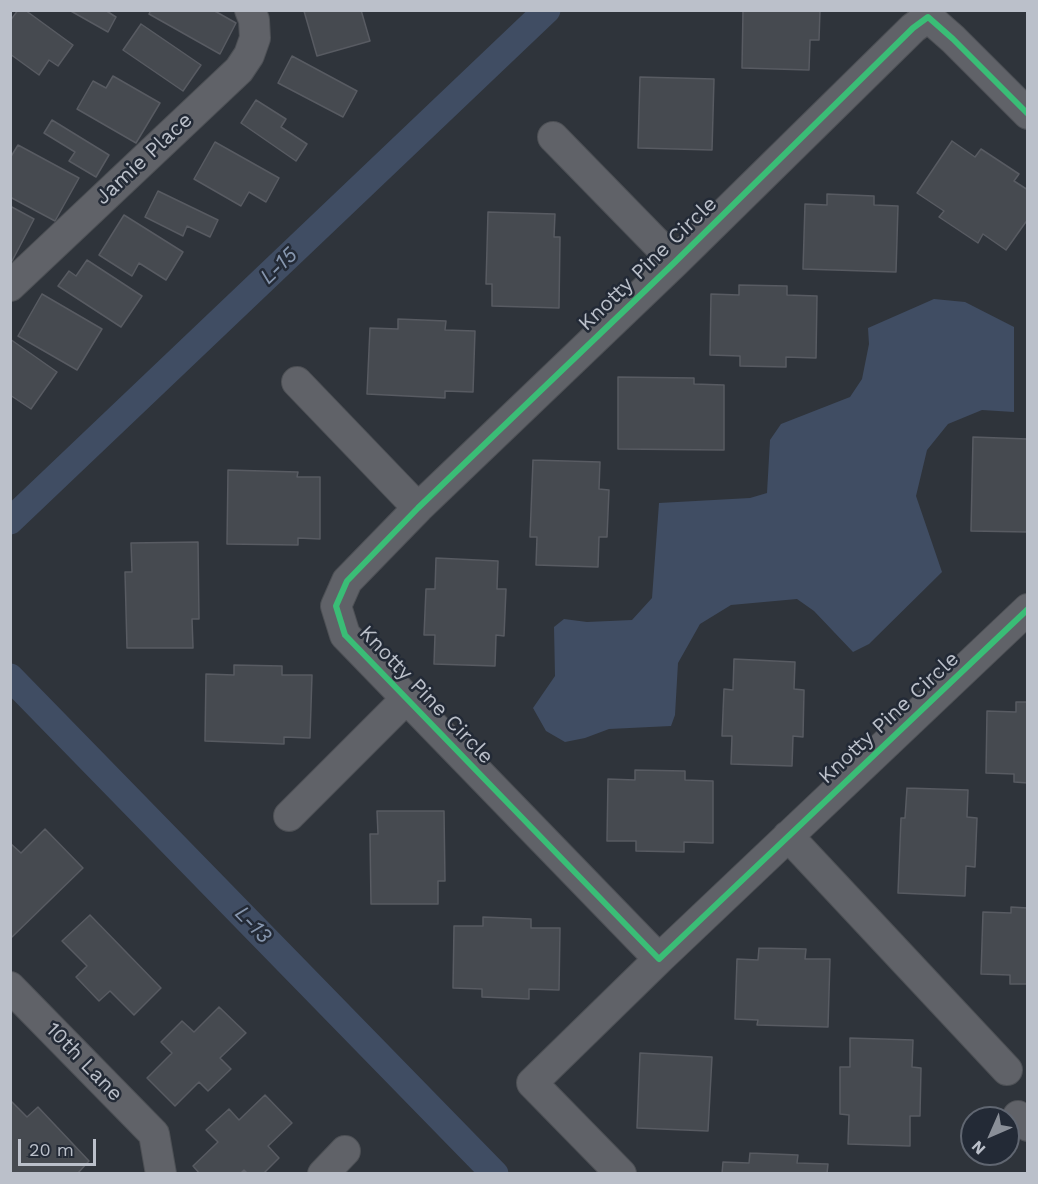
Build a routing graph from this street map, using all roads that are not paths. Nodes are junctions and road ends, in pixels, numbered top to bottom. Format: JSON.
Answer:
{"nodes":[{"id":1,"x":928,"y":13,"type":"edge"},
{"id":2,"x":252,"y":15,"type":"edge"},
{"id":3,"x":1028,"y":114,"type":"edge"},
{"id":4,"x":553,"y":137,"type":"dead end"},
{"id":5,"x":675,"y":262,"type":"junction"},
{"id":6,"x":10,"y":286,"type":"edge"},
{"id":7,"x":297,"y":382,"type":"dead end"},
{"id":8,"x":418,"y":508,"type":"junction"},
{"id":9,"x":1028,"y":609,"type":"edge"},
{"id":10,"x":406,"y":699,"type":"junction"},
{"id":11,"x":290,"y":816,"type":"dead end"},
{"id":12,"x":788,"y":836,"type":"junction"},
{"id":13,"x":659,"y":959,"type":"junction"},
{"id":14,"x":10,"y":987,"type":"edge"},
{"id":15,"x":1007,"y":1070,"type":"dead end"},
{"id":16,"x":345,"y":1151,"type":"dead end"},
{"id":17,"x":161,"y":1173,"type":"edge"},
{"id":18,"x":323,"y":1173,"type":"edge"},
{"id":19,"x":621,"y":1173,"type":"edge"}],
"edges":[{"from":1,"to":3,"type":"street","name":"Knotty Pine Circle"},
{"from":1,"to":5,"type":"street","name":"Knotty Pine Circle"},
{"from":2,"to":6,"type":"street","name":"Jamie Place"},
{"from":4,"to":5,"type":"street"},
{"from":5,"to":8,"type":"street","name":"Knotty Pine Circle"},
{"from":7,"to":8,"type":"street"},
{"from":8,"to":10,"type":"street","name":"Knotty Pine Circle"},
{"from":9,"to":12,"type":"street","name":"Knotty Pine Circle"},
{"from":10,"to":11,"type":"street"},
{"from":10,"to":13,"type":"street","name":"Knotty Pine Circle"},
{"from":12,"to":13,"type":"street","name":"Knotty Pine Circle"},
{"from":12,"to":15,"type":"street"},
{"from":13,"to":19,"type":"street"},
{"from":14,"to":17,"type":"street","name":"10th Lane"},
{"from":16,"to":18,"type":"street"}]}
